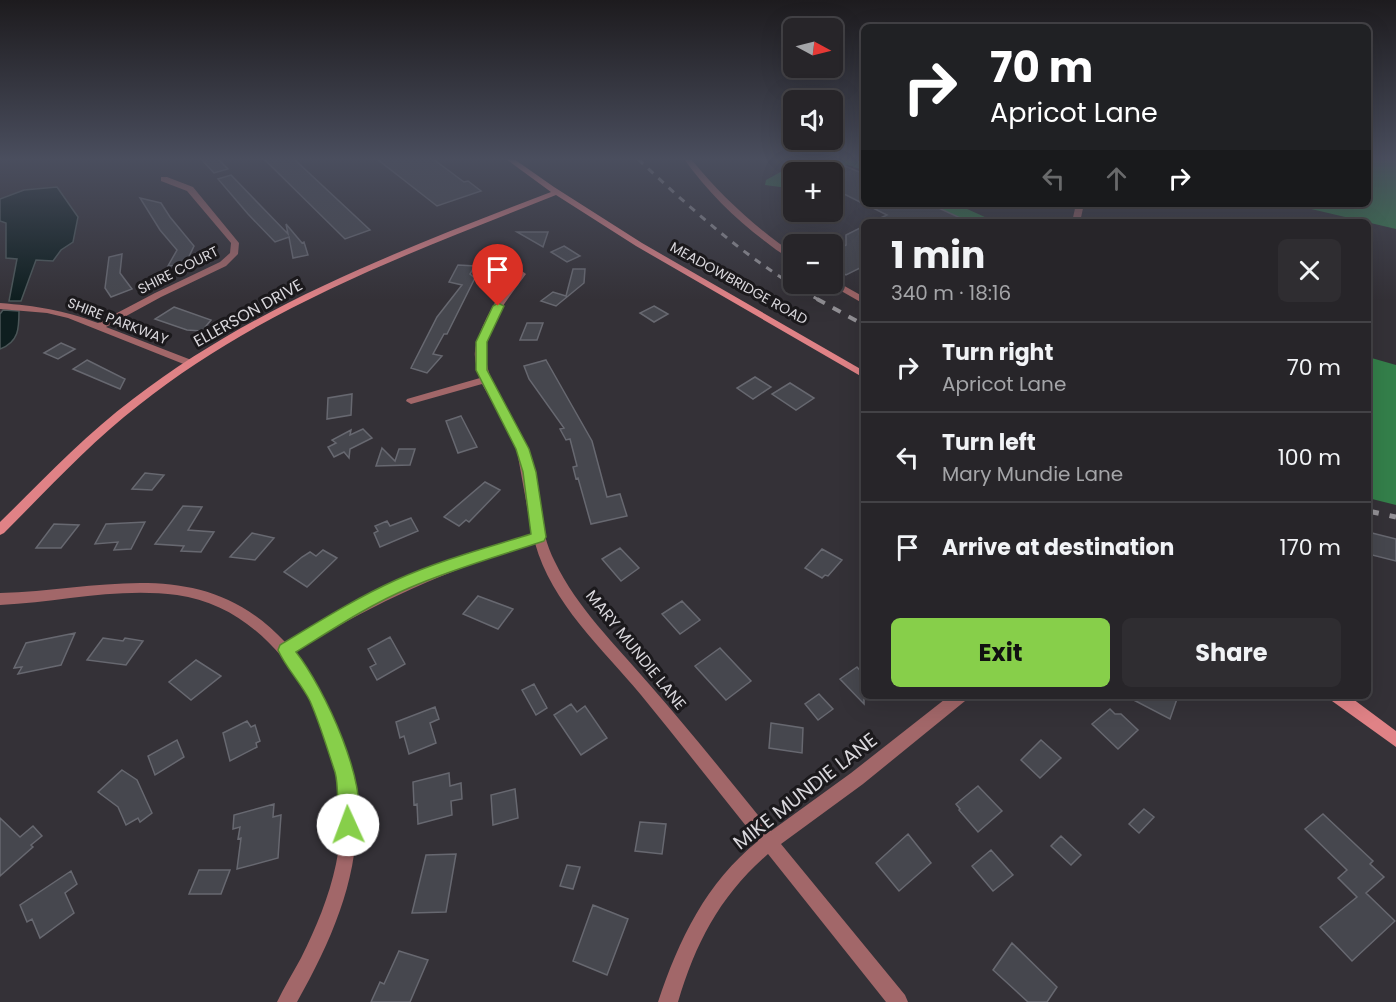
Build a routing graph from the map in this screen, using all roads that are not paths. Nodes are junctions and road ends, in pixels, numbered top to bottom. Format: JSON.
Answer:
{"nodes":[{"id":1,"x":204,"y":206,"type":"edge"},
{"id":2,"x":524,"y":206,"type":"edge"},
{"id":3,"x":576,"y":206,"type":"edge"},
{"id":4,"x":726,"y":206,"type":"edge"},
{"id":5,"x":783,"y":250,"type":"edge"},
{"id":6,"x":522,"y":274,"type":"dead end"},
{"id":7,"x":843,"y":289,"type":"edge"},
{"id":8,"x":861,"y":299,"type":"edge"},
{"id":9,"x":0,"y":306,"type":"edge"},
{"id":10,"x":100,"y":326,"type":"junction"},
{"id":11,"x":190,"y":363,"type":"junction"},
{"id":12,"x":861,"y":373,"type":"edge"},
{"id":13,"x":485,"y":380,"type":"junction"},
{"id":14,"x":411,"y":402,"type":"dead end"},
{"id":15,"x":0,"y":530,"type":"edge"},
{"id":16,"x":539,"y":537,"type":"junction"},
{"id":17,"x":0,"y":599,"type":"edge"},
{"id":18,"x":286,"y":650,"type":"junction"},
{"id":19,"x":956,"y":699,"type":"edge"},
{"id":20,"x":1340,"y":699,"type":"edge"},
{"id":21,"x":1396,"y":740,"type":"edge"},
{"id":22,"x":770,"y":843,"type":"junction"},
{"id":23,"x":287,"y":1002,"type":"edge"},
{"id":24,"x":668,"y":1002,"type":"edge"},
{"id":25,"x":898,"y":1002,"type":"edge"}],
"edges":[{"from":1,"to":10,"type":"street","name":"SHIRE COURT"},
{"from":2,"to":11,"type":"street","name":"ELLERSON DRIVE"},
{"from":3,"to":12,"type":"street","name":"MEADOWBRIDGE ROAD"},
{"from":4,"to":5,"type":"street"},
{"from":6,"to":13,"type":"street","name":"MARY MUNDIE LANE"},
{"from":7,"to":8,"type":"street"},
{"from":9,"to":10,"type":"street","name":"SHIRE PARKWAY"},
{"from":10,"to":11,"type":"street","name":"SHIRE PARKWAY"},
{"from":11,"to":15,"type":"street","name":"ELLERSON DRIVE"},
{"from":13,"to":14,"type":"street"},
{"from":13,"to":16,"type":"street","name":"MARY MUNDIE LANE"},
{"from":16,"to":18,"type":"street"},
{"from":16,"to":22,"type":"street","name":"MARY MUNDIE LANE"},
{"from":17,"to":18,"type":"street"},
{"from":18,"to":23,"type":"street"},
{"from":19,"to":22,"type":"street","name":"MIKE MUNDIE LANE"},
{"from":20,"to":21,"type":"street"},
{"from":22,"to":24,"type":"street","name":"MIKE MUNDIE LANE"},
{"from":22,"to":25,"type":"street","name":"MARY MUNDIE LANE"}]}
